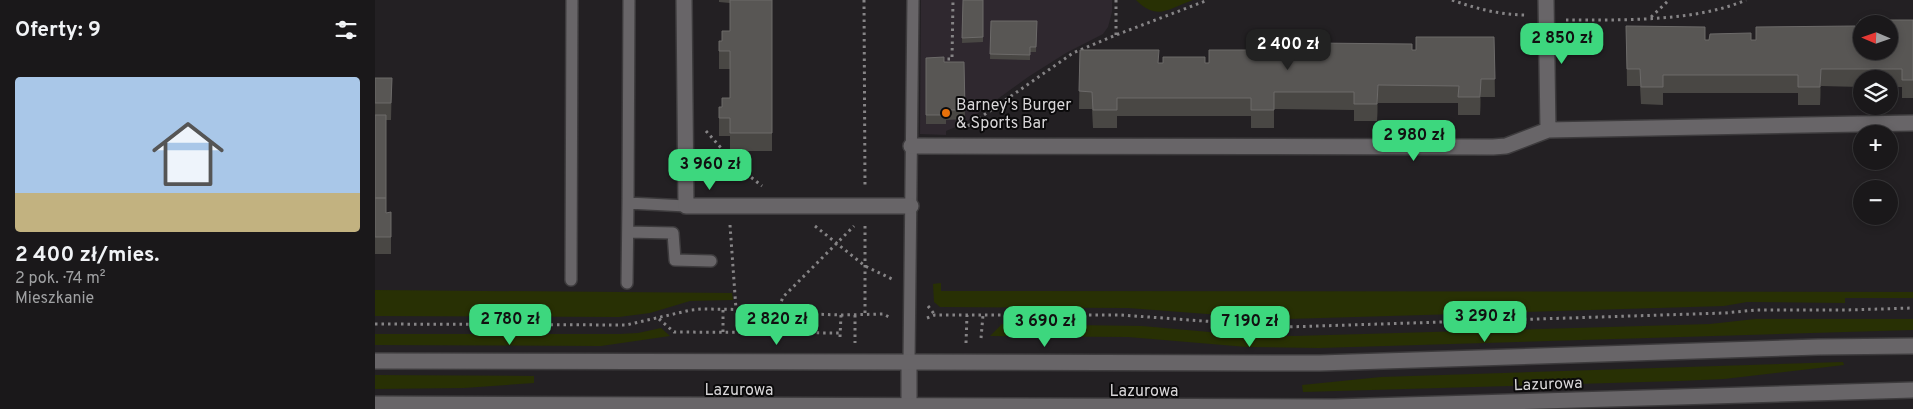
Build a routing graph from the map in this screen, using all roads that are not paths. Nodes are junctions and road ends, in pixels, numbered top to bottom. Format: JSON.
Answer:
{"nodes":[{"id":1,"x":572,"y":0,"type":"edge"},
{"id":2,"x":629,"y":0,"type":"edge"},
{"id":3,"x":683,"y":0,"type":"edge"},
{"id":4,"x":913,"y":0,"type":"edge"},
{"id":5,"x":1546,"y":12,"type":"edge"},
{"id":6,"x":1913,"y":123,"type":"edge"},
{"id":7,"x":1548,"y":130,"type":"junction"},
{"id":8,"x":911,"y":146,"type":"junction"},
{"id":9,"x":628,"y":203,"type":"junction"},
{"id":10,"x":686,"y":206,"type":"junction"},
{"id":11,"x":911,"y":206,"type":"junction"},
{"id":12,"x":628,"y":232,"type":"junction"},
{"id":13,"x":711,"y":261,"type":"dead end"},
{"id":14,"x":571,"y":280,"type":"dead end"},
{"id":15,"x":627,"y":283,"type":"dead end"},
{"id":16,"x":1913,"y":346,"type":"edge"},
{"id":17,"x":375,"y":360,"type":"edge"},
{"id":18,"x":909,"y":362,"type":"junction"},
{"id":19,"x":1913,"y":390,"type":"edge"},
{"id":20,"x":375,"y":404,"type":"edge"},
{"id":21,"x":1404,"y":407,"type":"edge"},
{"id":22,"x":909,"y":408,"type":"edge"}],
"edges":[{"from":1,"to":14,"type":"lane"},
{"from":2,"to":9,"type":"lane"},
{"from":3,"to":10,"type":"main road"},
{"from":4,"to":8,"type":"lane"},
{"from":5,"to":7,"type":"main road"},
{"from":6,"to":7,"type":"main road"},
{"from":7,"to":8,"type":"main road"},
{"from":8,"to":11,"type":"lane"},
{"from":9,"to":10,"type":"lane"},
{"from":9,"to":12,"type":"lane"},
{"from":10,"to":11,"type":"main road"},
{"from":11,"to":18,"type":"lane"},
{"from":12,"to":13,"type":"lane"},
{"from":12,"to":15,"type":"lane"},
{"from":16,"to":18,"type":"main road","name":"Lazurowa"},
{"from":17,"to":18,"type":"main road","name":"Lazurowa"},
{"from":18,"to":22,"type":"main road"},
{"from":19,"to":21,"type":"main road","name":"Lazurowa"},
{"from":20,"to":22,"type":"main road","name":"Lazurowa"},
{"from":21,"to":22,"type":"main road","name":"Lazurowa"}]}
